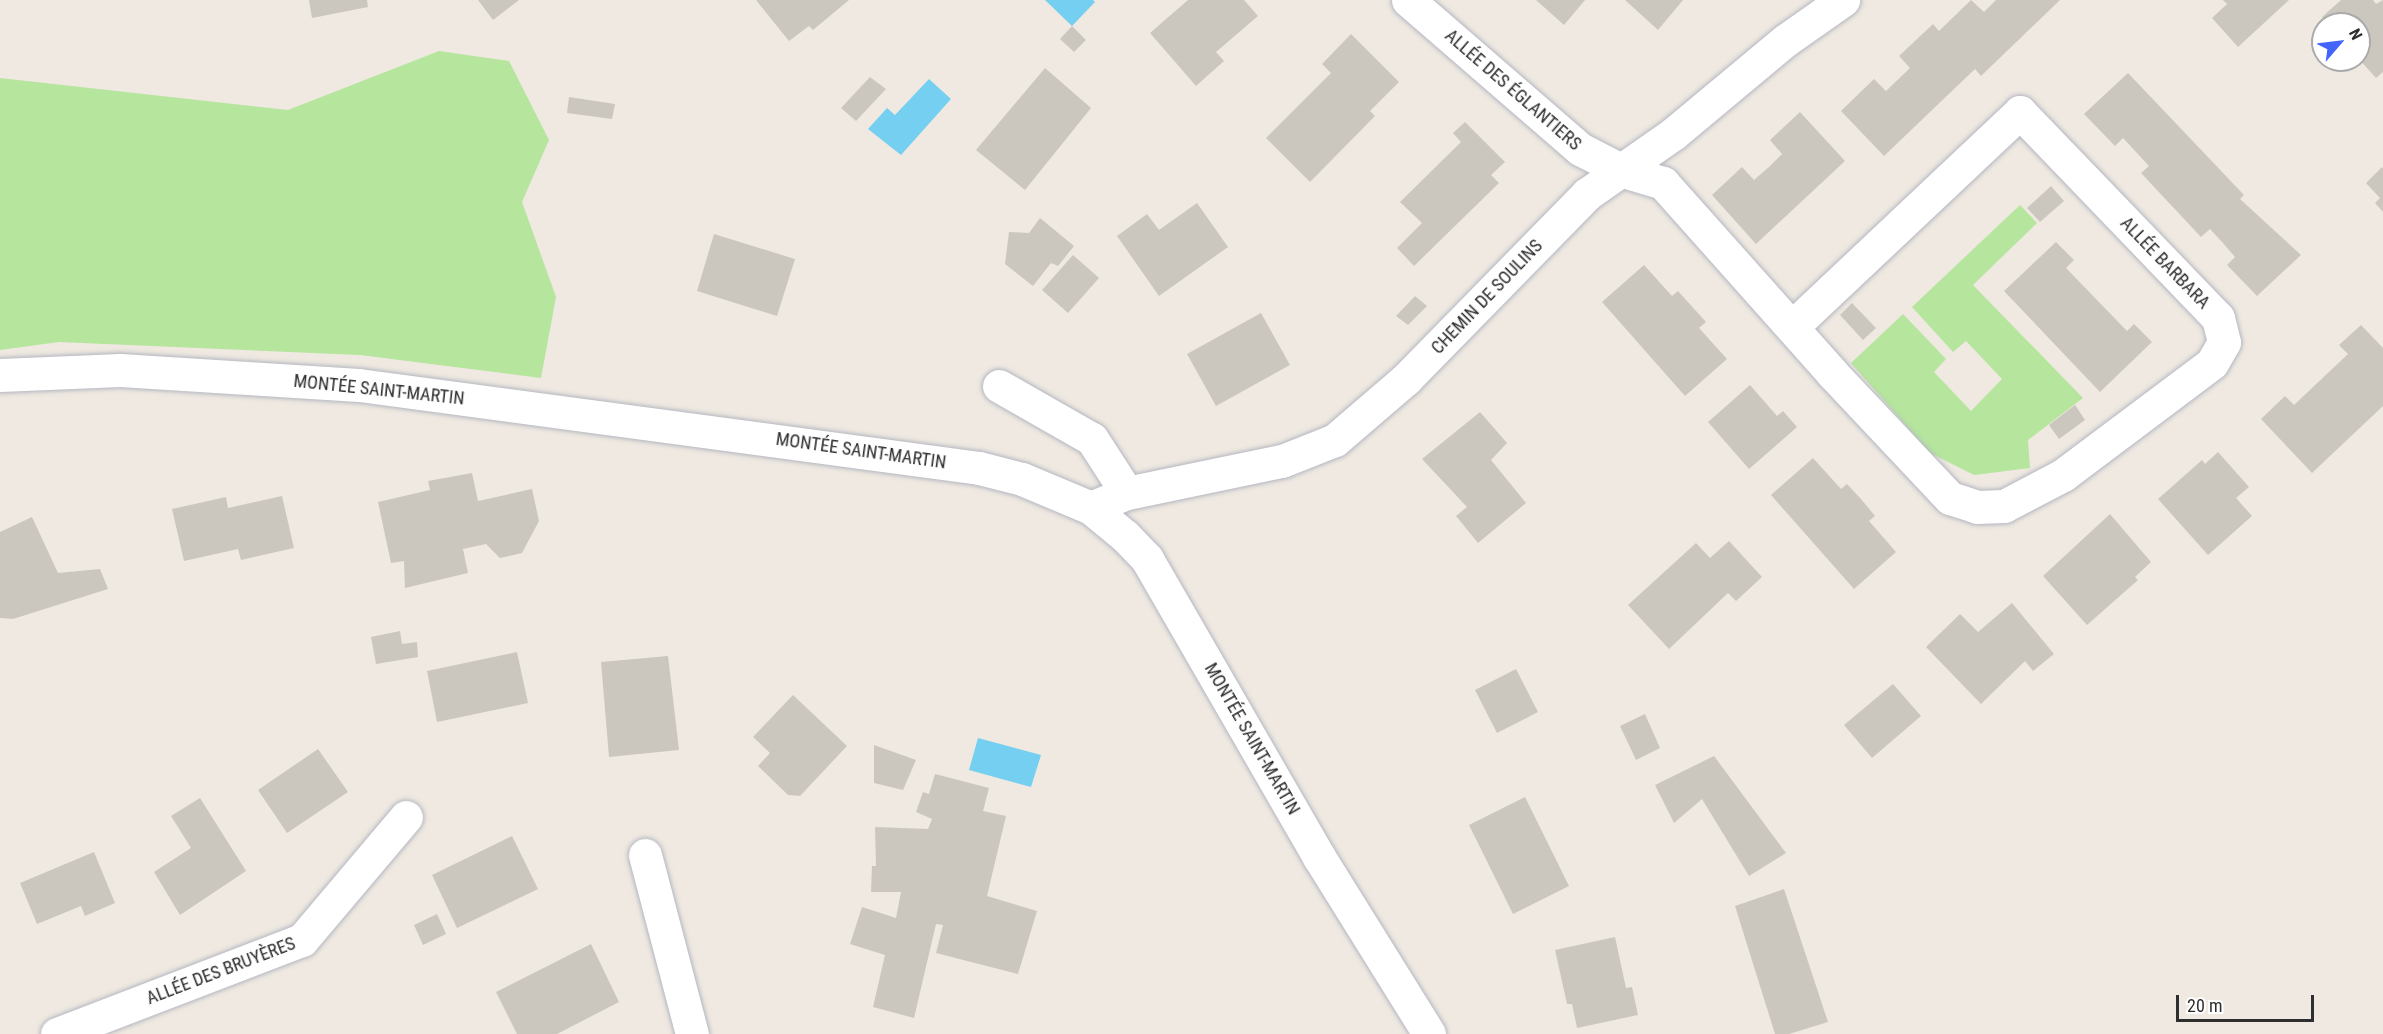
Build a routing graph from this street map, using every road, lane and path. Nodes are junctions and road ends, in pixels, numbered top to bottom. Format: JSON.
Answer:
{"nodes":[{"id":1,"x":1408,"y":0,"type":"edge"},
{"id":2,"x":1843,"y":0,"type":"edge"},
{"id":3,"x":1623,"y":171,"type":"junction"},
{"id":4,"x":1792,"y":327,"type":"junction"},
{"id":5,"x":0,"y":375,"type":"edge"},
{"id":6,"x":999,"y":386,"type":"dead end"},
{"id":7,"x":1127,"y":493,"type":"junction"},
{"id":8,"x":1091,"y":508,"type":"junction"},
{"id":9,"x":406,"y":817,"type":"dead end"},
{"id":10,"x":645,"y":855,"type":"dead end"},
{"id":11,"x":57,"y":1034,"type":"edge"},
{"id":12,"x":692,"y":1034,"type":"edge"},
{"id":13,"x":1429,"y":1034,"type":"edge"}],
"edges":[{"from":1,"to":3,"type":"street","name":"ALLÉE DES ÉGLANTIERS"},
{"from":2,"to":3,"type":"street","name":"CHEMIN DE SOULINS"},
{"from":3,"to":4,"type":"street","name":"ALLÉE BARBARA"},
{"from":3,"to":7,"type":"street","name":"CHEMIN DE SOULINS"},
{"from":4,"to":4,"type":"street","name":"ALLÉE BARBARA"},
{"from":5,"to":8,"type":"street","name":"MONTÉE SAINT-MARTIN"},
{"from":6,"to":7,"type":"street"},
{"from":7,"to":8,"type":"street","name":"CHEMIN DE SOULINS"},
{"from":8,"to":13,"type":"street","name":"MONTÉE SAINT-MARTIN"},
{"from":9,"to":11,"type":"street","name":"ALLÉE DES BRUYÈRES"},
{"from":10,"to":12,"type":"street"}]}
